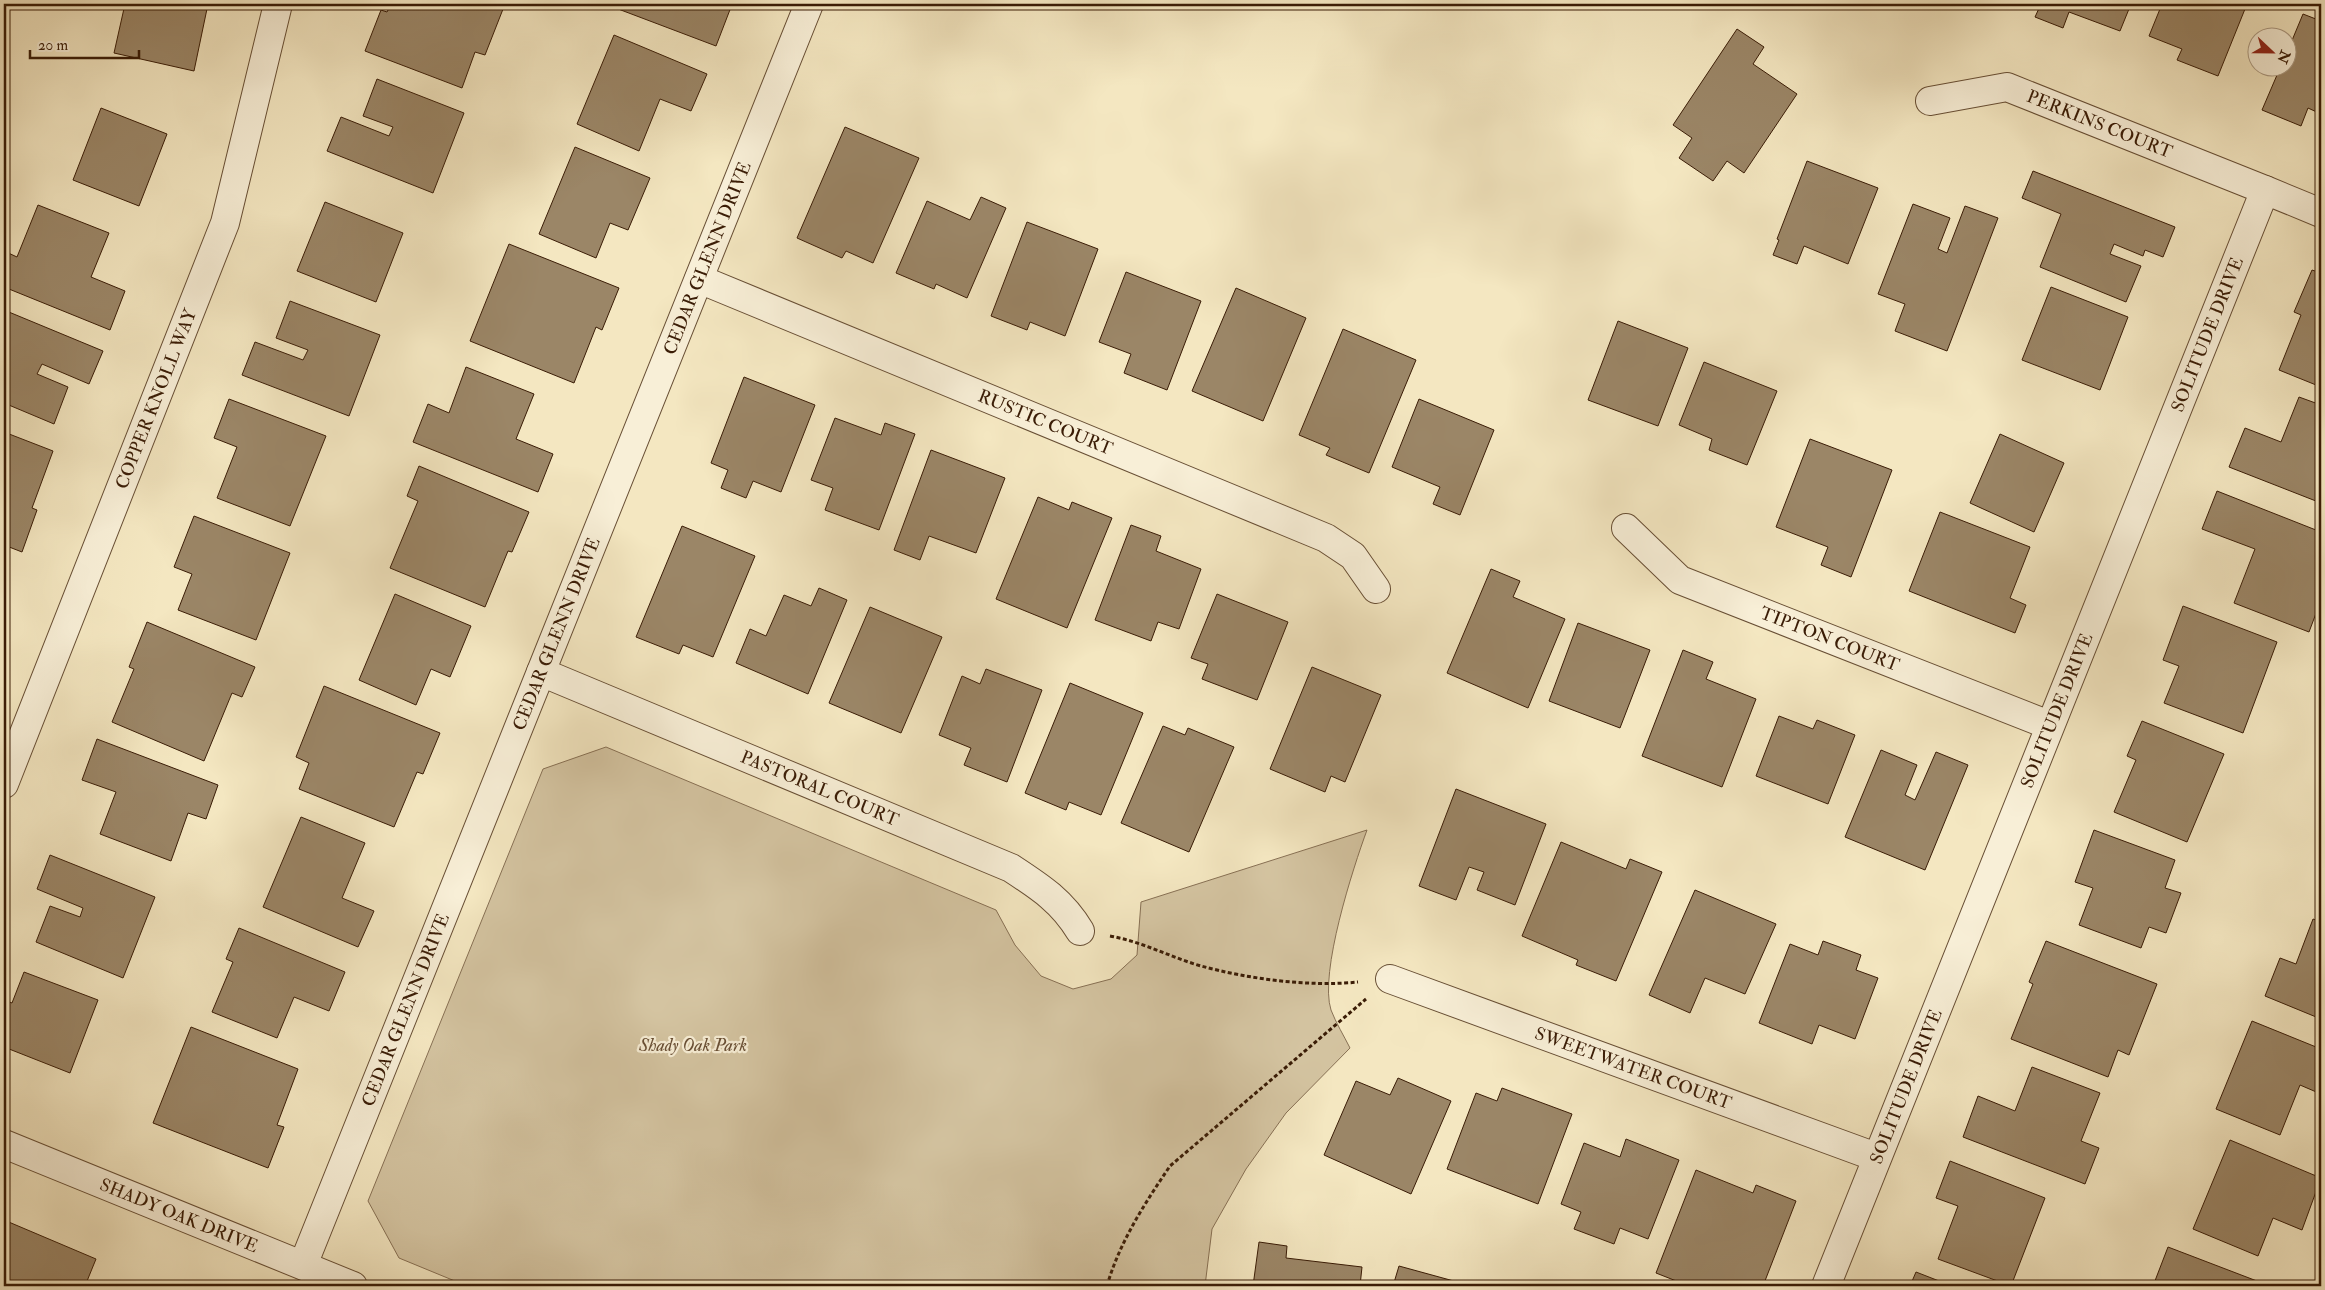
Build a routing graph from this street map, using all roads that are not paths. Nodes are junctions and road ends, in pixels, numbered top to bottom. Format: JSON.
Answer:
{"nodes":[{"id":1,"x":278,"y":4,"type":"edge"},
{"id":2,"x":809,"y":4,"type":"edge"},
{"id":3,"x":1930,"y":101,"type":"dead end"},
{"id":4,"x":2265,"y":190,"type":"junction"},
{"id":5,"x":2321,"y":213,"type":"edge"},
{"id":6,"x":699,"y":279,"type":"junction"},
{"id":7,"x":1626,"y":528,"type":"dead end"},
{"id":8,"x":1376,"y":589,"type":"dead end"},
{"id":9,"x":541,"y":672,"type":"junction"},
{"id":10,"x":2049,"y":725,"type":"junction"},
{"id":11,"x":4,"y":784,"type":"edge"},
{"id":12,"x":1080,"y":931,"type":"road end"},
{"id":13,"x":1390,"y":979,"type":"road end"},
{"id":14,"x":4,"y":1144,"type":"edge"},
{"id":15,"x":1876,"y":1158,"type":"junction"},
{"id":16,"x":304,"y":1265,"type":"junction"},
{"id":17,"x":353,"y":1286,"type":"edge"},
{"id":18,"x":1826,"y":1286,"type":"edge"}],
"edges":[{"from":1,"to":11,"type":"street","name":"COPPER KNOLL WAY"},
{"from":2,"to":6,"type":"street","name":"CEDAR GLENN DRIVE"},
{"from":3,"to":4,"type":"street","name":"PERKINS COURT"},
{"from":4,"to":5,"type":"street"},
{"from":4,"to":10,"type":"street","name":"SOLITUDE DRIVE"},
{"from":6,"to":8,"type":"street","name":"RUSTIC COURT"},
{"from":6,"to":9,"type":"street","name":"CEDAR GLENN DRIVE"},
{"from":7,"to":10,"type":"street","name":"TIPTON COURT"},
{"from":9,"to":12,"type":"street","name":"PASTORAL COURT"},
{"from":9,"to":16,"type":"street","name":"CEDAR GLENN DRIVE"},
{"from":10,"to":15,"type":"street","name":"SOLITUDE DRIVE"},
{"from":13,"to":15,"type":"street","name":"SWEETWATER COURT"},
{"from":14,"to":16,"type":"street","name":"SHADY OAK DRIVE"},
{"from":15,"to":18,"type":"street","name":"SOLITUDE DRIVE"},
{"from":16,"to":17,"type":"street","name":"SHADY OAK DRIVE"}]}
